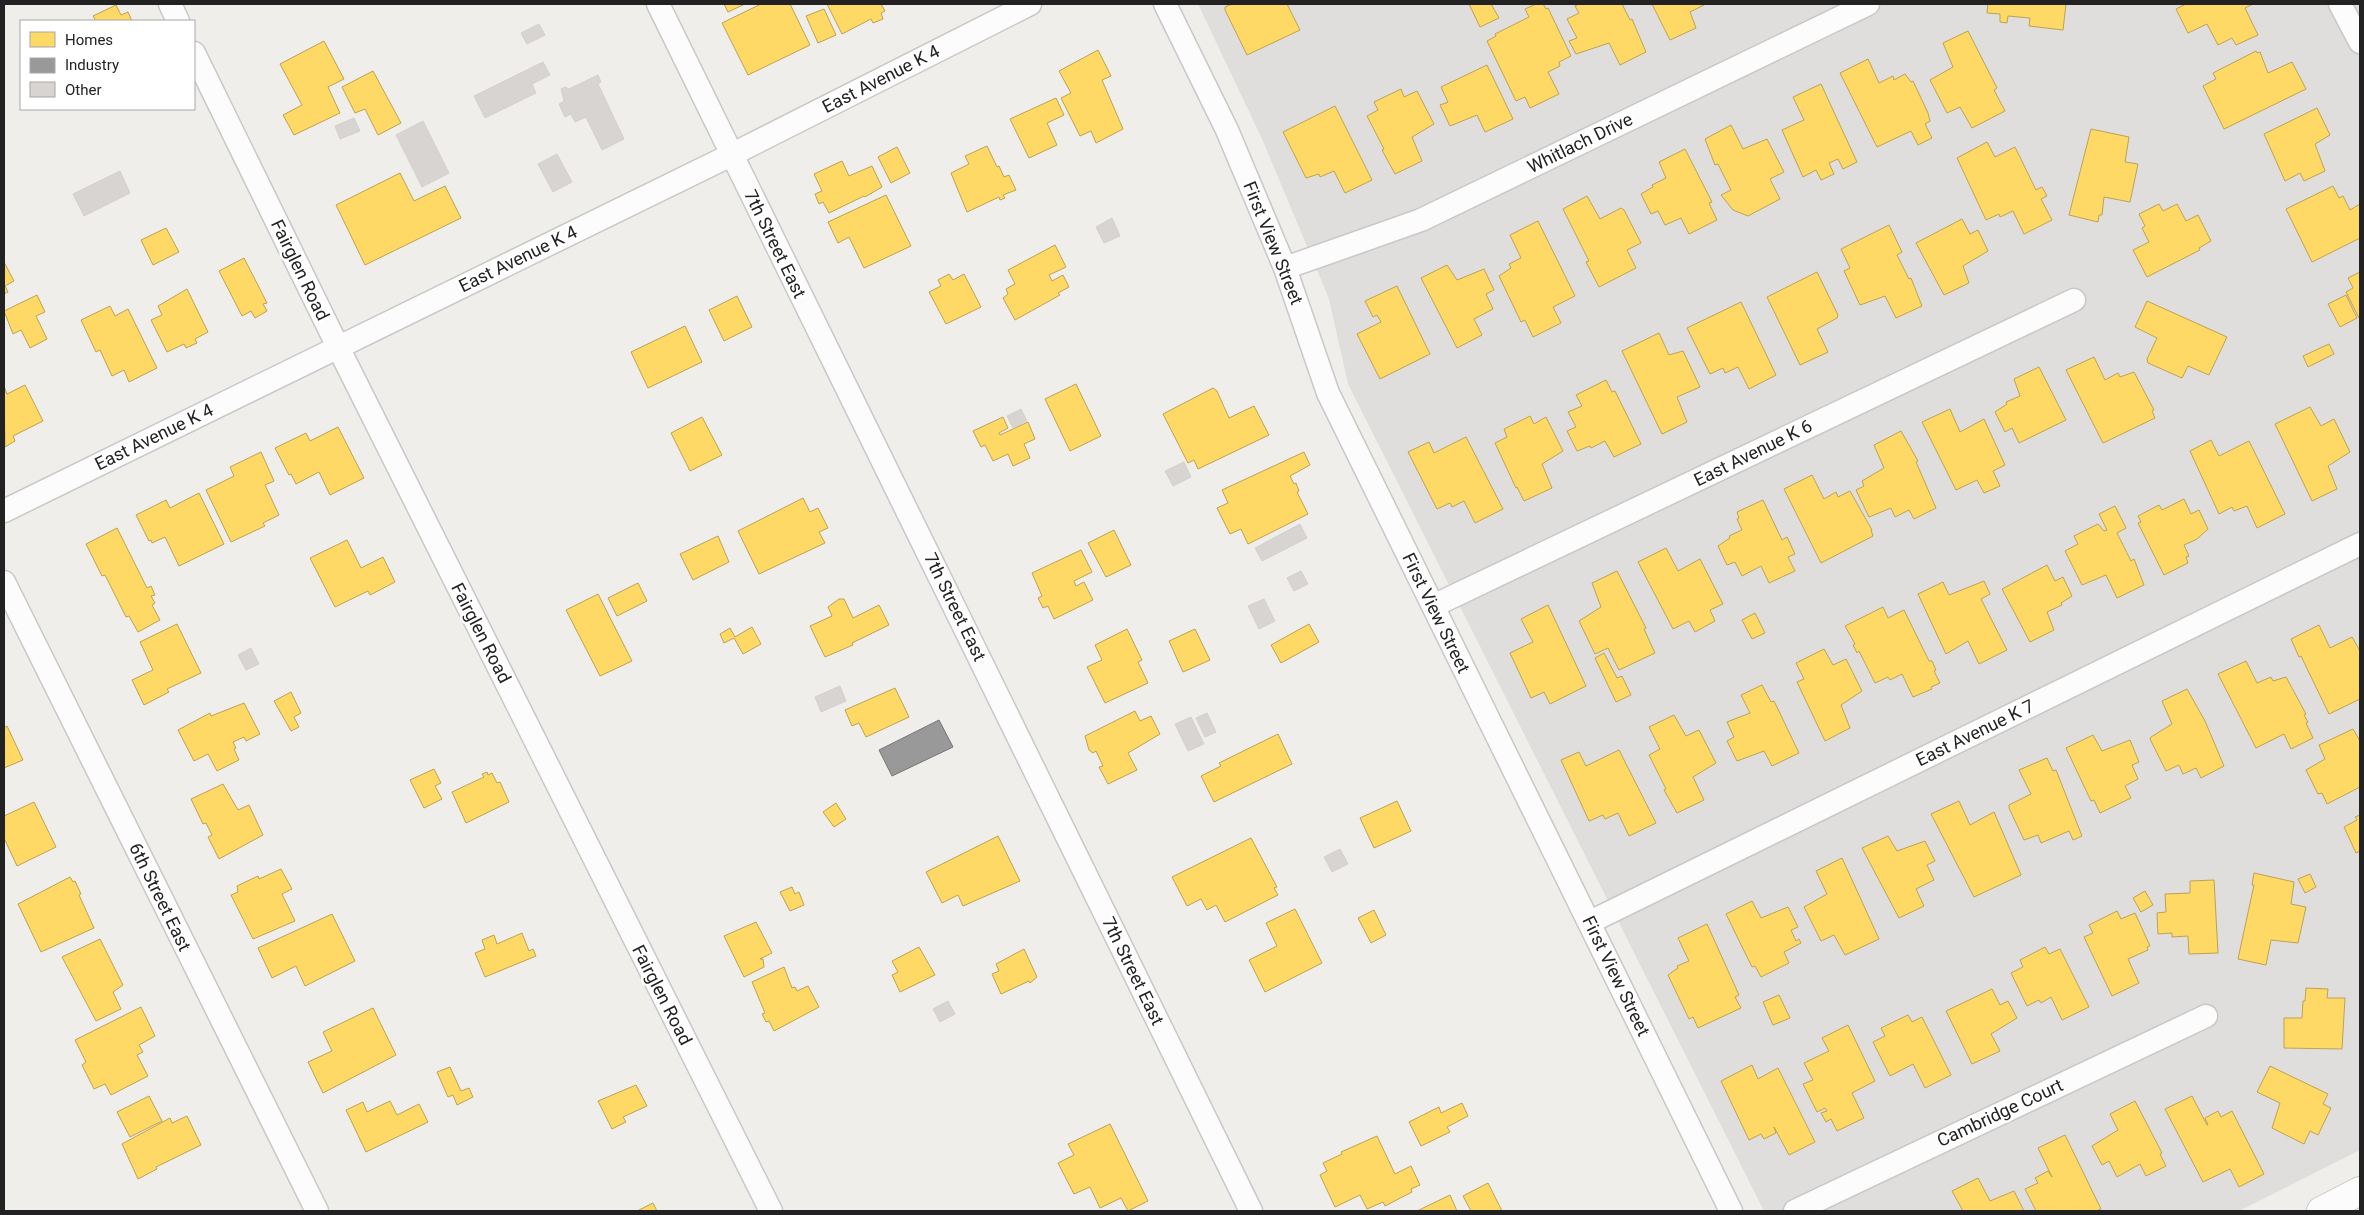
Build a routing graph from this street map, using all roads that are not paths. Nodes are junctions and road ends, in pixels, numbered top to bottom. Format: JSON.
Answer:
{"nodes":[{"id":1,"x":170,"y":4,"type":"edge"},
{"id":2,"x":658,"y":4,"type":"edge"},
{"id":3,"x":1030,"y":4,"type":"edge"},
{"id":4,"x":1165,"y":4,"type":"edge"},
{"id":5,"x":1868,"y":4,"type":"edge"},
{"id":6,"x":2340,"y":4,"type":"edge"},
{"id":7,"x":178,"y":20,"type":"edge"},
{"id":8,"x":2360,"y":42,"type":"edge"},
{"id":9,"x":195,"y":55,"type":"edge"},
{"id":10,"x":731,"y":155,"type":"junction"},
{"id":11,"x":1285,"y":268,"type":"junction"},
{"id":12,"x":2074,"y":300,"type":"dead end"},
{"id":13,"x":338,"y":346,"type":"junction"},
{"id":14,"x":4,"y":511,"type":"edge"},
{"id":15,"x":2360,"y":544,"type":"edge"},
{"id":16,"x":4,"y":582,"type":"edge"},
{"id":17,"x":1433,"y":606,"type":"junction"},
{"id":18,"x":1590,"y":922,"type":"junction"},
{"id":19,"x":2206,"y":1016,"type":"dead end"},
{"id":20,"x":2360,"y":1191,"type":"edge"},
{"id":21,"x":317,"y":1211,"type":"edge"},
{"id":22,"x":771,"y":1211,"type":"edge"},
{"id":23,"x":1251,"y":1211,"type":"edge"},
{"id":24,"x":1731,"y":1211,"type":"edge"},
{"id":25,"x":1794,"y":1211,"type":"edge"},
{"id":26,"x":2321,"y":1211,"type":"edge"}],
"edges":[{"from":1,"to":7,"type":"street"},
{"from":2,"to":10,"type":"street","name":"7th Street East"},
{"from":3,"to":10,"type":"street","name":"East Avenue K 4"},
{"from":4,"to":11,"type":"street","name":"First View Street"},
{"from":5,"to":11,"type":"street","name":"Whitlach Drive"},
{"from":6,"to":8,"type":"street"},
{"from":9,"to":13,"type":"street","name":"Fairglen Road"},
{"from":10,"to":13,"type":"street","name":"East Avenue K 4"},
{"from":10,"to":23,"type":"street","name":"7th Street East"},
{"from":11,"to":17,"type":"street","name":"First View Street"},
{"from":12,"to":17,"type":"street","name":"East Avenue K 6"},
{"from":13,"to":14,"type":"street","name":"East Avenue K 4"},
{"from":13,"to":22,"type":"street","name":"Fairglen Road"},
{"from":15,"to":18,"type":"street","name":"East Avenue K 7"},
{"from":16,"to":21,"type":"street","name":"6th Street East"},
{"from":17,"to":18,"type":"street","name":"First View Street"},
{"from":18,"to":24,"type":"street","name":"First View Street"},
{"from":19,"to":25,"type":"street","name":"Cambridge Court"},
{"from":20,"to":26,"type":"street"}]}
